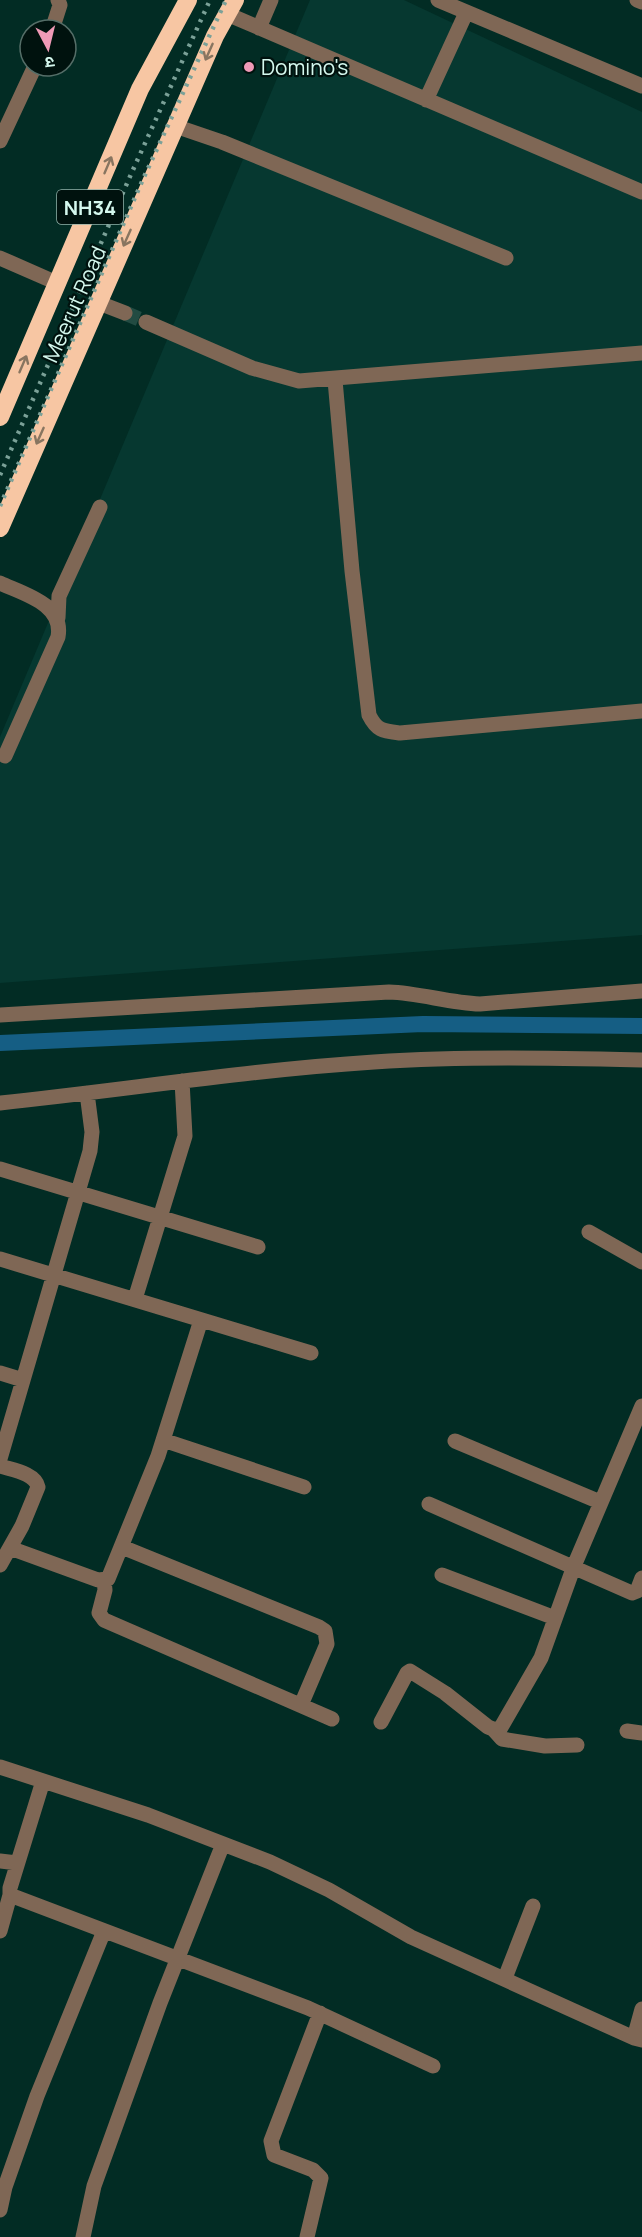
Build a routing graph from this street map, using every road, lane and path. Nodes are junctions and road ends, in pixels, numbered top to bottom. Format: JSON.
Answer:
{"nodes":[{"id":1,"x":58,"y":0,"type":"edge"},
{"id":2,"x":188,"y":0,"type":"edge"},
{"id":3,"x":271,"y":0,"type":"edge"},
{"id":4,"x":438,"y":0,"type":"edge"},
{"id":5,"x":637,"y":0,"type":"edge"},
{"id":6,"x":642,"y":2,"type":"edge"},
{"id":7,"x":231,"y":7,"type":"edge"},
{"id":8,"x":466,"y":13,"type":"junction"},
{"id":9,"x":56,"y":18,"type":"edge"},
{"id":10,"x":259,"y":28,"type":"junction"},
{"id":11,"x":29,"y":78,"type":"edge"},
{"id":12,"x":642,"y":86,"type":"edge"},
{"id":13,"x":426,"y":100,"type":"junction"},
{"id":14,"x":175,"y":126,"type":"junction"},
{"id":15,"x":2,"y":133,"type":"edge"},
{"id":16,"x":642,"y":192,"type":"edge"},
{"id":17,"x":0,"y":258,"type":"edge"},
{"id":18,"x":506,"y":258,"type":"dead end"},
{"id":19,"x":57,"y":283,"type":"junction"},
{"id":20,"x":99,"y":303,"type":"junction"},
{"id":21,"x":125,"y":313,"type":"tunnel mouth"},
{"id":22,"x":146,"y":322,"type":"tunnel mouth"},
{"id":23,"x":642,"y":353,"type":"edge"},
{"id":24,"x":335,"y":380,"type":"junction"},
{"id":25,"x":0,"y":417,"type":"edge"},
{"id":26,"x":100,"y":507,"type":"dead end"},
{"id":27,"x":0,"y":528,"type":"edge"},
{"id":28,"x":0,"y":583,"type":"edge"},
{"id":29,"x":58,"y":618,"type":"junction"},
{"id":30,"x":642,"y":711,"type":"edge"},
{"id":31,"x":5,"y":756,"type":"dead end"},
{"id":32,"x":642,"y":992,"type":"edge"},
{"id":33,"x":0,"y":1015,"type":"edge"},
{"id":34,"x":642,"y":1060,"type":"edge"},
{"id":35,"x":182,"y":1081,"type":"junction"},
{"id":36,"x":87,"y":1093,"type":"junction"},
{"id":37,"x":0,"y":1103,"type":"edge"},
{"id":38,"x":0,"y":1169,"type":"edge"},
{"id":39,"x":78,"y":1192,"type":"junction"},
{"id":40,"x":160,"y":1217,"type":"junction"},
{"id":41,"x":590,"y":1232,"type":"dead end"},
{"id":42,"x":258,"y":1247,"type":"dead end"},
{"id":43,"x":0,"y":1259,"type":"edge"},
{"id":44,"x":642,"y":1262,"type":"edge"},
{"id":45,"x":54,"y":1275,"type":"junction"},
{"id":46,"x":135,"y":1299,"type":"junction"},
{"id":47,"x":201,"y":1320,"type":"junction"},
{"id":48,"x":311,"y":1353,"type":"dead end"},
{"id":49,"x":0,"y":1373,"type":"edge"},
{"id":50,"x":23,"y":1380,"type":"junction"},
{"id":51,"x":642,"y":1406,"type":"edge"},
{"id":52,"x":163,"y":1440,"type":"junction"},
{"id":53,"x":455,"y":1441,"type":"dead end"},
{"id":54,"x":0,"y":1459,"type":"edge"},
{"id":55,"x":0,"y":1466,"type":"edge"},
{"id":56,"x":304,"y":1487,"type":"dead end"},
{"id":57,"x":600,"y":1502,"type":"junction"},
{"id":58,"x":429,"y":1504,"type":"dead end"},
{"id":59,"x":122,"y":1547,"type":"junction"},
{"id":60,"x":10,"y":1548,"type":"junction"},
{"id":61,"x":0,"y":1565,"type":"edge"},
{"id":62,"x":574,"y":1566,"type":"junction"},
{"id":63,"x":441,"y":1575,"type":"dead end"},
{"id":64,"x":642,"y":1578,"type":"edge"},
{"id":65,"x":104,"y":1580,"type":"junction"},
{"id":66,"x":555,"y":1618,"type":"junction"},
{"id":67,"x":301,"y":1705,"type":"junction"},
{"id":68,"x":332,"y":1719,"type":"dead end"},
{"id":69,"x":381,"y":1722,"type":"dead end"},
{"id":70,"x":493,"y":1730,"type":"junction"},
{"id":71,"x":578,"y":1744,"type":"dead end"},
{"id":72,"x":0,"y":1767,"type":"edge"},
{"id":73,"x":43,"y":1781,"type":"junction"},
{"id":74,"x":223,"y":1844,"type":"junction"},
{"id":75,"x":0,"y":1861,"type":"edge"},
{"id":76,"x":17,"y":1863,"type":"junction"},
{"id":77,"x":10,"y":1895,"type":"junction"},
{"id":78,"x":533,"y":1906,"type":"dead end"},
{"id":79,"x":0,"y":1931,"type":"edge"},
{"id":80,"x":104,"y":1931,"type":"junction"},
{"id":81,"x":177,"y":1959,"type":"junction"},
{"id":82,"x":505,"y":1978,"type":"junction"},
{"id":83,"x":642,"y":2009,"type":"edge"},
{"id":84,"x":320,"y":2013,"type":"junction"},
{"id":85,"x":638,"y":2039,"type":"edge"},
{"id":86,"x":433,"y":2066,"type":"dead end"},
{"id":87,"x":0,"y":2210,"type":"edge"},
{"id":88,"x":83,"y":2237,"type":"edge"},
{"id":89,"x":307,"y":2237,"type":"edge"}],
"edges":[{"from":1,"to":9,"type":"street"},
{"from":19,"to":2,"type":"highway","name":"Meerut Road","number":"NH34","one_way":true},
{"from":3,"to":10,"type":"street"},
{"from":4,"to":8,"type":"street"},
{"from":5,"to":6,"type":"street"},
{"from":7,"to":10,"type":"street"},
{"from":7,"to":14,"type":"highway","name":"Meerut Road","number":"NH34","one_way":true},
{"from":8,"to":12,"type":"street"},
{"from":8,"to":13,"type":"street"},
{"from":10,"to":13,"type":"street"},
{"from":11,"to":15,"type":"street"},
{"from":13,"to":16,"type":"street"},
{"from":14,"to":18,"type":"street"},
{"from":14,"to":20,"type":"highway","name":"Meerut Road","number":"NH34","one_way":true},
{"from":17,"to":19,"type":"street"},
{"from":25,"to":19,"type":"highway","name":"Meerut Road","number":"NH34","one_way":true},
{"from":20,"to":21,"type":"street"},
{"from":20,"to":27,"type":"highway","name":"Meerut Road","number":"NH34","one_way":true},
{"from":22,"to":24,"type":"street"},
{"from":23,"to":24,"type":"street"},
{"from":24,"to":30,"type":"street"},
{"from":26,"to":29,"type":"street"},
{"from":28,"to":29,"type":"street"},
{"from":29,"to":31,"type":"street"},
{"from":32,"to":33,"type":"street"},
{"from":34,"to":35,"type":"street"},
{"from":35,"to":36,"type":"street"},
{"from":35,"to":40,"type":"street"},
{"from":36,"to":37,"type":"street"},
{"from":36,"to":39,"type":"street"},
{"from":38,"to":39,"type":"street"},
{"from":39,"to":40,"type":"street"},
{"from":39,"to":45,"type":"street"},
{"from":40,"to":42,"type":"street"},
{"from":40,"to":46,"type":"street"},
{"from":41,"to":44,"type":"street"},
{"from":43,"to":45,"type":"street"},
{"from":45,"to":46,"type":"street"},
{"from":45,"to":50,"type":"street"},
{"from":46,"to":47,"type":"street"},
{"from":47,"to":48,"type":"street"},
{"from":47,"to":52,"type":"street"},
{"from":49,"to":50,"type":"street"},
{"from":50,"to":54,"type":"street"},
{"from":51,"to":57,"type":"street"},
{"from":52,"to":56,"type":"street"},
{"from":52,"to":59,"type":"street"},
{"from":53,"to":57,"type":"street"},
{"from":55,"to":60,"type":"street"},
{"from":57,"to":62,"type":"street"},
{"from":58,"to":62,"type":"street"},
{"from":59,"to":65,"type":"street"},
{"from":59,"to":67,"type":"street"},
{"from":60,"to":61,"type":"street"},
{"from":60,"to":65,"type":"street"},
{"from":62,"to":64,"type":"street"},
{"from":62,"to":66,"type":"street"},
{"from":63,"to":66,"type":"street"},
{"from":65,"to":67,"type":"street"},
{"from":66,"to":70,"type":"street"},
{"from":67,"to":68,"type":"street"},
{"from":69,"to":70,"type":"street"},
{"from":70,"to":71,"type":"street"},
{"from":72,"to":73,"type":"street"},
{"from":73,"to":74,"type":"street"},
{"from":73,"to":76,"type":"street"},
{"from":74,"to":81,"type":"street"},
{"from":74,"to":82,"type":"street"},
{"from":75,"to":76,"type":"street"},
{"from":76,"to":77,"type":"street"},
{"from":77,"to":79,"type":"street"},
{"from":77,"to":80,"type":"street"},
{"from":78,"to":82,"type":"street"},
{"from":80,"to":81,"type":"street"},
{"from":80,"to":87,"type":"street"},
{"from":81,"to":84,"type":"street"},
{"from":81,"to":88,"type":"street"},
{"from":82,"to":85,"type":"street"},
{"from":83,"to":85,"type":"street"},
{"from":84,"to":86,"type":"street"},
{"from":84,"to":89,"type":"street"}]}
